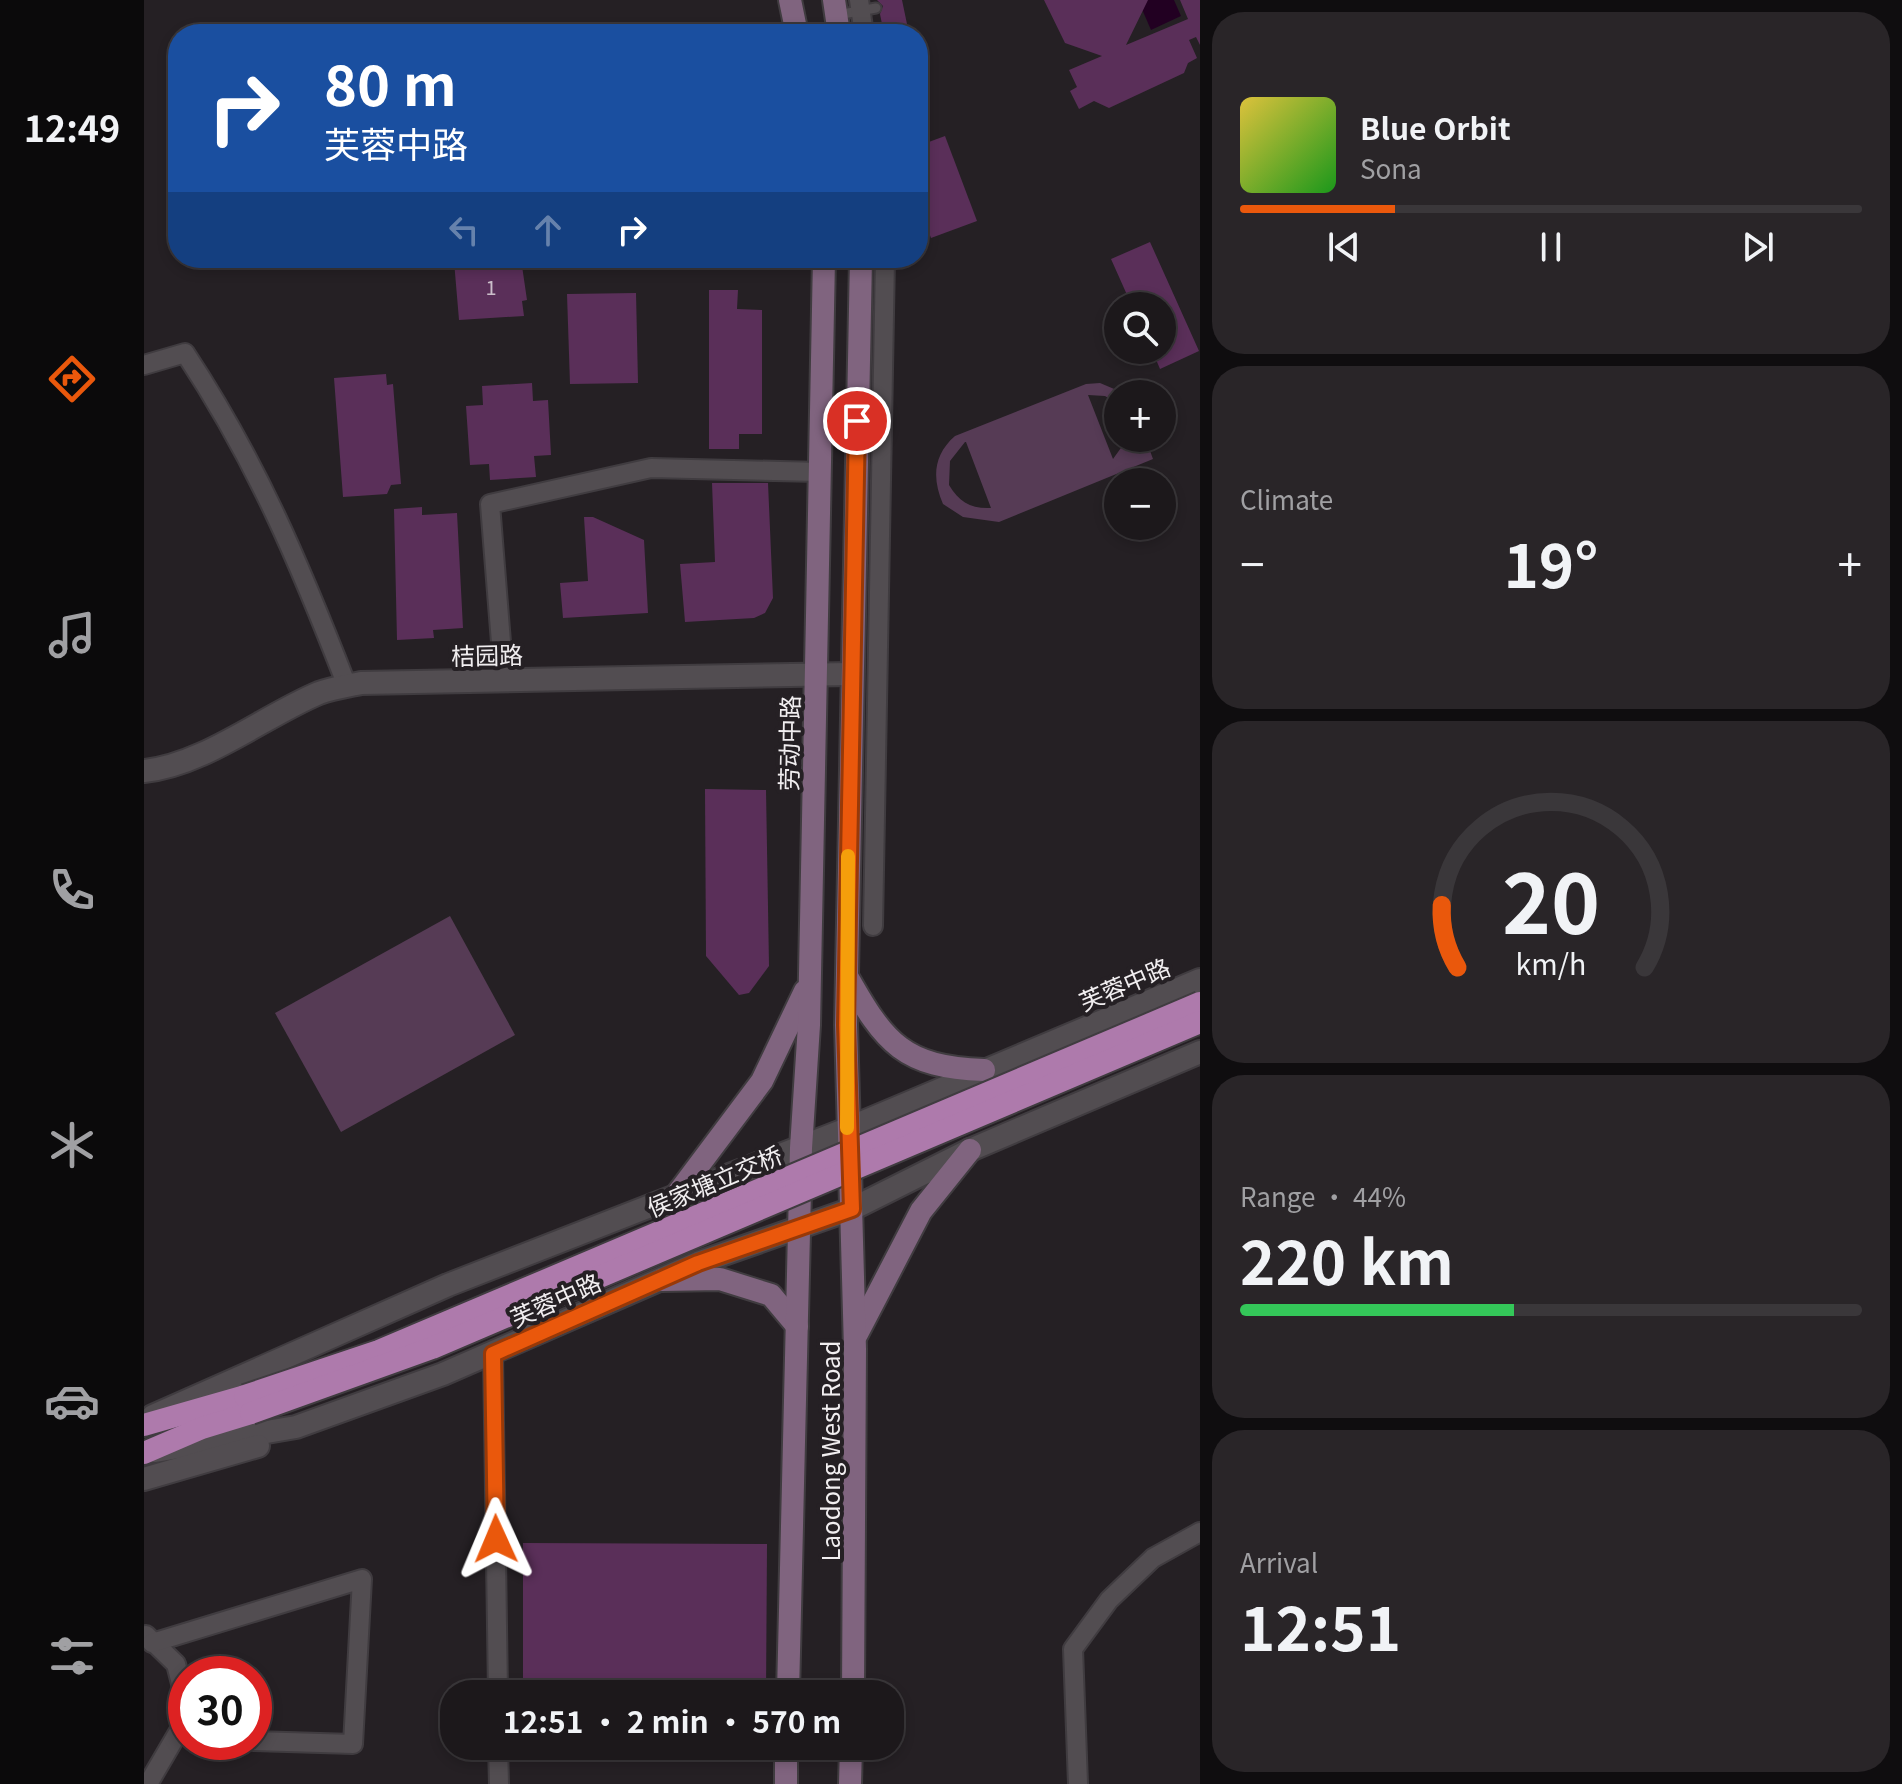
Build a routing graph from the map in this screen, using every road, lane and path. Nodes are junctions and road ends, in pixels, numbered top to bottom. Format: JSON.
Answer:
{"nodes":[{"id":1,"x":790,"y":0,"type":"edge"},
{"id":2,"x":865,"y":7,"type":"edge"},
{"id":3,"x":837,"y":16,"type":"edge"},
{"id":4,"x":795,"y":24,"type":"edge"},
{"id":5,"x":824,"y":268,"type":"edge"},
{"id":6,"x":861,"y":268,"type":"edge"},
{"id":7,"x":885,"y":268,"type":"edge"},
{"id":8,"x":144,"y":365,"type":"edge"},
{"id":9,"x":820,"y":472,"type":"junction"},
{"id":10,"x":815,"y":674,"type":"junction"},
{"id":11,"x":850,"y":674,"type":"junction"},
{"id":12,"x":504,"y":680,"type":"junction"},
{"id":13,"x":347,"y":686,"type":"junction"},
{"id":14,"x":144,"y":771,"type":"edge"},
{"id":15,"x":873,"y":926,"type":"dead end"},
{"id":16,"x":847,"y":976,"type":"junction"},
{"id":17,"x":1200,"y":980,"type":"edge"},
{"id":18,"x":809,"y":982,"type":"junction"},
{"id":19,"x":1200,"y":1003,"type":"edge"},
{"id":20,"x":1200,"y":1022,"type":"edge"},
{"id":21,"x":1200,"y":1052,"type":"edge"},
{"id":22,"x":984,"y":1070,"type":"junction"},
{"id":23,"x":847,"y":1129,"type":"junction"},
{"id":24,"x":801,"y":1148,"type":"junction"},
{"id":25,"x":970,"y":1150,"type":"junction"},
{"id":26,"x":672,"y":1201,"type":"junction"},
{"id":27,"x":852,"y":1209,"type":"junction"},
{"id":28,"x":801,"y":1229,"type":"junction"},
{"id":29,"x":662,"y":1280,"type":"junction"},
{"id":30,"x":797,"y":1326,"type":"junction"},
{"id":31,"x":855,"y":1339,"type":"junction"},
{"id":32,"x":493,"y":1354,"type":"junction"},
{"id":33,"x":248,"y":1404,"type":"junction"},
{"id":34,"x":144,"y":1422,"type":"edge"},
{"id":35,"x":296,"y":1427,"type":"junction"},
{"id":36,"x":145,"y":1452,"type":"edge"},
{"id":37,"x":144,"y":1479,"type":"edge"},
{"id":38,"x":1200,"y":1532,"type":"edge"},
{"id":39,"x":148,"y":1638,"type":"edge"},
{"id":40,"x":168,"y":1657,"type":"edge"},
{"id":41,"x":498,"y":1680,"type":"edge"},
{"id":42,"x":788,"y":1680,"type":"edge"},
{"id":43,"x":853,"y":1680,"type":"edge"},
{"id":44,"x":272,"y":1742,"type":"edge"},
{"id":45,"x":168,"y":1757,"type":"edge"},
{"id":46,"x":498,"y":1760,"type":"edge"},
{"id":47,"x":786,"y":1760,"type":"edge"},
{"id":48,"x":851,"y":1760,"type":"edge"},
{"id":49,"x":148,"y":1784,"type":"edge"},
{"id":50,"x":499,"y":1784,"type":"edge"},
{"id":51,"x":786,"y":1784,"type":"edge"},
{"id":52,"x":850,"y":1784,"type":"edge"},
{"id":53,"x":1078,"y":1784,"type":"edge"}],
"edges":[{"from":1,"to":4,"type":"main road"},
{"from":2,"to":3,"type":"lane"},
{"from":5,"to":9,"type":"main road","name":"劳动中路"},
{"from":6,"to":11,"type":"main road"},
{"from":7,"to":15,"type":"street"},
{"from":8,"to":13,"type":"street"},
{"from":9,"to":10,"type":"main road","name":"劳动中路"},
{"from":9,"to":12,"type":"street"},
{"from":10,"to":11,"type":"street","name":"桔园路"},
{"from":10,"to":12,"type":"street","name":"桔园路"},
{"from":10,"to":18,"type":"main road","name":"劳动中路"},
{"from":11,"to":16,"type":"main road"},
{"from":12,"to":13,"type":"street","name":"桔园路"},
{"from":13,"to":14,"type":"street","name":"桔园路"},
{"from":16,"to":22,"type":"main road"},
{"from":16,"to":23,"type":"main road"},
{"from":17,"to":22,"type":"street","name":"芙蓉中路"},
{"from":18,"to":24,"type":"main road","name":"劳动中路"},
{"from":18,"to":26,"type":"main road"},
{"from":19,"to":33,"type":"main road","name":"侯家塘立交桥","bridge":true},
{"from":20,"to":33,"type":"main road","name":"侯家塘立交桥","bridge":true},
{"from":21,"to":25,"type":"street","name":"芙蓉中路"},
{"from":22,"to":23,"type":"street","name":"芙蓉中路"},
{"from":23,"to":24,"type":"street","name":"芙蓉中路"},
{"from":23,"to":27,"type":"main road"},
{"from":24,"to":26,"type":"street","name":"芙蓉中路"},
{"from":24,"to":28,"type":"main road","name":"劳动中路"},
{"from":25,"to":27,"type":"street","name":"芙蓉中路"},
{"from":25,"to":31,"type":"main road"},
{"from":26,"to":34,"type":"street","name":"芙蓉中路"},
{"from":27,"to":28,"type":"street","name":"芙蓉中路"},
{"from":27,"to":31,"type":"main road","name":"Laodong West Road"},
{"from":28,"to":29,"type":"street","name":"芙蓉中路"},
{"from":28,"to":30,"type":"main road","name":"Laodong West Road"},
{"from":29,"to":30,"type":"main road"},
{"from":29,"to":32,"type":"street","name":"芙蓉中路"},
{"from":30,"to":42,"type":"main road","name":"Laodong West Road"},
{"from":31,"to":43,"type":"main road","name":"Laodong West Road"},
{"from":32,"to":35,"type":"street","name":"芙蓉中路"},
{"from":32,"to":41,"type":"street"},
{"from":33,"to":34,"type":"main road"},
{"from":33,"to":36,"type":"main road"},
{"from":35,"to":36,"type":"street","name":"芙蓉中路"},
{"from":35,"to":37,"type":"street"},
{"from":38,"to":53,"type":"street"},
{"from":39,"to":40,"type":"street"},
{"from":39,"to":44,"type":"street"},
{"from":45,"to":49,"type":"street"},
{"from":46,"to":50,"type":"street"},
{"from":47,"to":51,"type":"main road"},
{"from":48,"to":52,"type":"main road"}]}
